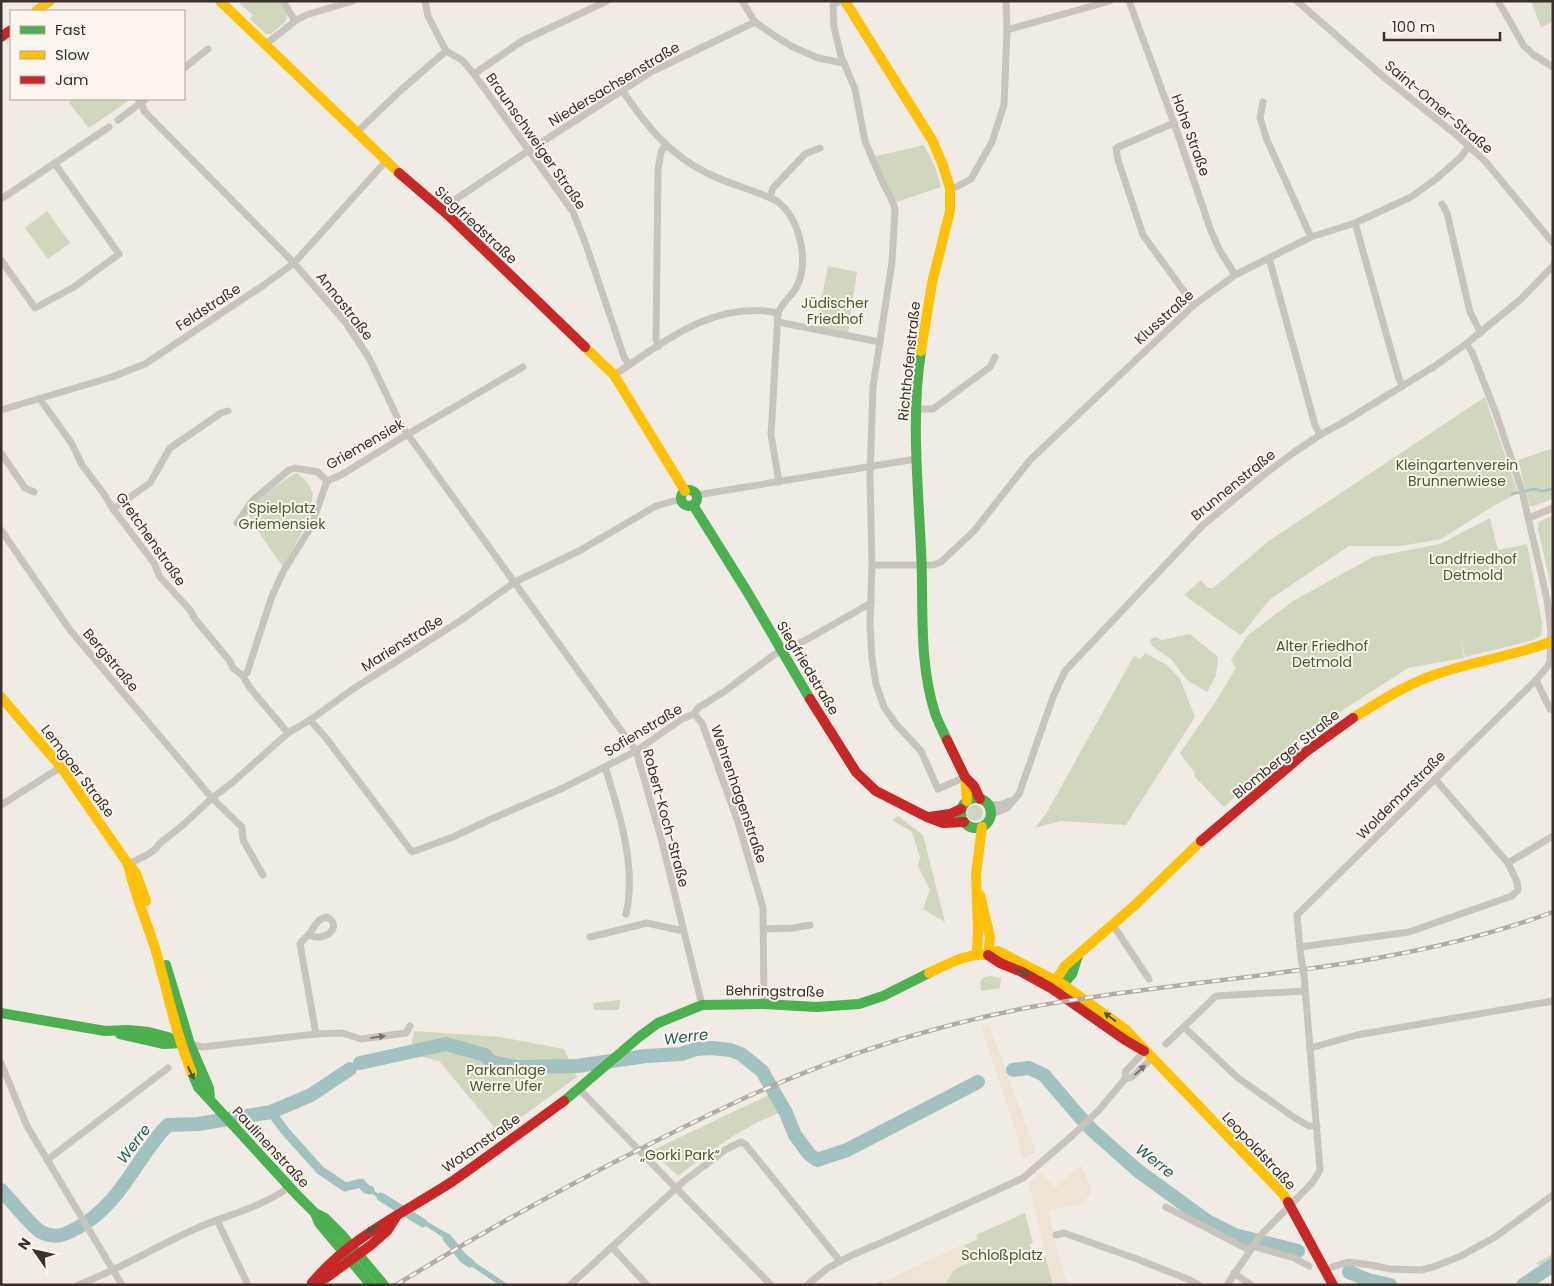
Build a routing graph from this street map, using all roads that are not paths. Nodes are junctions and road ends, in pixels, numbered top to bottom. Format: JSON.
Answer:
{"nodes":[{"id":1,"x":50,"y":1,"type":"edge"},
{"id":2,"x":220,"y":1,"type":"edge"},
{"id":3,"x":283,"y":1,"type":"edge"},
{"id":4,"x":353,"y":1,"type":"edge"},
{"id":5,"x":425,"y":1,"type":"edge"},
{"id":6,"x":608,"y":1,"type":"edge"},
{"id":7,"x":742,"y":1,"type":"edge"},
{"id":8,"x":839,"y":1,"type":"edge"},
{"id":9,"x":845,"y":1,"type":"edge"},
{"id":10,"x":1006,"y":1,"type":"edge"},
{"id":11,"x":1110,"y":1,"type":"edge"},
{"id":12,"x":1128,"y":1,"type":"edge"},
{"id":13,"x":1297,"y":1,"type":"edge"},
{"id":14,"x":1498,"y":1,"type":"edge"},
{"id":15,"x":37,"y":10,"type":"edge"},
{"id":16,"x":295,"y":21,"type":"junction"},
{"id":17,"x":755,"y":22,"type":"junction"},
{"id":18,"x":1007,"y":30,"type":"junction"},
{"id":19,"x":265,"y":45,"type":"junction"},
{"id":20,"x":208,"y":49,"type":"dead end"},
{"id":21,"x":446,"y":51,"type":"junction"},
{"id":22,"x":844,"y":63,"type":"junction"},
{"id":23,"x":185,"y":67,"type":"edge"},
{"id":24,"x":1553,"y":67,"type":"edge"},
{"id":25,"x":474,"y":74,"type":"junction"},
{"id":26,"x":622,"y":90,"type":"junction"},
{"id":27,"x":142,"y":100,"type":"edge"},
{"id":28,"x":1263,"y":102,"type":"dead end"},
{"id":29,"x":118,"y":120,"type":"dead end"},
{"id":30,"x":1174,"y":123,"type":"junction"},
{"id":31,"x":109,"y":127,"type":"dead end"},
{"id":32,"x":357,"y":132,"type":"junction"},
{"id":33,"x":665,"y":146,"type":"junction"},
{"id":34,"x":1469,"y":146,"type":"junction"},
{"id":35,"x":820,"y":148,"type":"dead end"},
{"id":36,"x":528,"y":151,"type":"junction"},
{"id":37,"x":387,"y":160,"type":"junction"},
{"id":38,"x":55,"y":164,"type":"junction"},
{"id":39,"x":950,"y":188,"type":"junction"},
{"id":40,"x":770,"y":197,"type":"junction"},
{"id":41,"x":1,"y":200,"type":"edge"},
{"id":42,"x":1442,"y":204,"type":"dead end"},
{"id":43,"x":441,"y":209,"type":"junction"},
{"id":44,"x":1355,"y":223,"type":"junction"},
{"id":45,"x":1311,"y":237,"type":"junction"},
{"id":46,"x":1553,"y":243,"type":"edge"},
{"id":47,"x":1269,"y":258,"type":"junction"},
{"id":48,"x":1,"y":260,"type":"edge"},
{"id":49,"x":294,"y":263,"type":"junction"},
{"id":50,"x":1553,"y":266,"type":"edge"},
{"id":51,"x":1236,"y":275,"type":"junction"},
{"id":52,"x":1194,"y":305,"type":"junction"},
{"id":53,"x":778,"y":313,"type":"junction"},
{"id":54,"x":778,"y":322,"type":"junction"},
{"id":55,"x":1481,"y":333,"type":"junction"},
{"id":56,"x":880,"y":342,"type":"junction"},
{"id":57,"x":1466,"y":344,"type":"junction"},
{"id":58,"x":659,"y":346,"type":"junction"},
{"id":59,"x":995,"y":357,"type":"dead end"},
{"id":60,"x":629,"y":365,"type":"junction"},
{"id":61,"x":523,"y":367,"type":"dead end"},
{"id":62,"x":614,"y":375,"type":"junction"},
{"id":63,"x":1403,"y":386,"type":"junction"},
{"id":64,"x":40,"y":399,"type":"junction"},
{"id":65,"x":916,"y":409,"type":"junction"},
{"id":66,"x":1,"y":410,"type":"edge"},
{"id":67,"x":228,"y":411,"type":"dead end"},
{"id":68,"x":408,"y":434,"type":"junction"},
{"id":69,"x":1320,"y":435,"type":"junction"},
{"id":70,"x":1,"y":453,"type":"edge"},
{"id":71,"x":916,"y":459,"type":"junction"},
{"id":72,"x":871,"y":467,"type":"junction"},
{"id":73,"x":327,"y":480,"type":"junction"},
{"id":74,"x":780,"y":482,"type":"junction"},
{"id":75,"x":34,"y":492,"type":"dead end"},
{"id":76,"x":683,"y":495,"type":"junction"},
{"id":77,"x":695,"y":500,"type":"junction"},
{"id":78,"x":1553,"y":508,"type":"edge"},
{"id":79,"x":113,"y":509,"type":"junction"},
{"id":80,"x":1529,"y":518,"type":"junction"},
{"id":81,"x":237,"y":522,"type":"dead end"},
{"id":82,"x":1,"y":530,"type":"edge"},
{"id":83,"x":872,"y":565,"type":"junction"},
{"id":84,"x":922,"y":565,"type":"junction"},
{"id":85,"x":515,"y":582,"type":"junction"},
{"id":86,"x":871,"y":603,"type":"junction"},
{"id":87,"x":1551,"y":642,"type":"edge"},
{"id":88,"x":782,"y":652,"type":"junction"},
{"id":89,"x":243,"y":676,"type":"junction"},
{"id":90,"x":1536,"y":680,"type":"junction"},
{"id":91,"x":1,"y":697,"type":"edge"},
{"id":92,"x":1553,"y":710,"type":"edge"},
{"id":93,"x":694,"y":714,"type":"junction"},
{"id":94,"x":310,"y":720,"type":"junction"},
{"id":95,"x":288,"y":733,"type":"junction"},
{"id":96,"x":636,"y":751,"type":"junction"},
{"id":97,"x":61,"y":767,"type":"junction"},
{"id":98,"x":604,"y":768,"type":"junction"},
{"id":99,"x":965,"y":777,"type":"junction"},
{"id":100,"x":1435,"y":779,"type":"junction"},
{"id":101,"x":212,"y":798,"type":"junction"},
{"id":102,"x":1015,"y":799,"type":"junction"},
{"id":103,"x":984,"y":802,"type":"junction"},
{"id":104,"x":1,"y":805,"type":"edge"},
{"id":105,"x":964,"y":805,"type":"junction"},
{"id":106,"x":990,"y":815,"type":"junction"},
{"id":107,"x":927,"y":817,"type":"junction"},
{"id":108,"x":966,"y":824,"type":"junction"},
{"id":109,"x":982,"y":827,"type":"junction"},
{"id":110,"x":1553,"y":836,"type":"edge"},
{"id":111,"x":977,"y":856,"type":"junction"},
{"id":112,"x":1508,"y":863,"type":"junction"},
{"id":113,"x":128,"y":864,"type":"junction"},
{"id":114,"x":263,"y":875,"type":"dead end"},
{"id":115,"x":976,"y":888,"type":"junction"},
{"id":116,"x":626,"y":914,"type":"dead end"},
{"id":117,"x":810,"y":925,"type":"dead end"},
{"id":118,"x":1113,"y":925,"type":"junction"},
{"id":119,"x":764,"y":930,"type":"junction"},
{"id":120,"x":683,"y":931,"type":"junction"},
{"id":121,"x":309,"y":935,"type":"dead end"},
{"id":122,"x":590,"y":937,"type":"dead end"},
{"id":123,"x":1300,"y":947,"type":"junction"},
{"id":124,"x":976,"y":954,"type":"junction"},
{"id":125,"x":988,"y":955,"type":"junction"},
{"id":126,"x":1149,"y":979,"type":"dead end"},
{"id":127,"x":1061,"y":982,"type":"junction"},
{"id":128,"x":1055,"y":991,"type":"junction"},
{"id":129,"x":1305,"y":991,"type":"junction"},
{"id":130,"x":1553,"y":1001,"type":"edge"},
{"id":131,"x":764,"y":1004,"type":"junction"},
{"id":132,"x":702,"y":1005,"type":"junction"},
{"id":133,"x":1,"y":1013,"type":"edge"},
{"id":134,"x":410,"y":1026,"type":"dead end"},
{"id":135,"x":1184,"y":1027,"type":"junction"},
{"id":136,"x":316,"y":1034,"type":"junction"},
{"id":137,"x":186,"y":1044,"type":"junction"},
{"id":138,"x":1166,"y":1044,"type":"dead end"},
{"id":139,"x":1310,"y":1048,"type":"junction"},
{"id":140,"x":1148,"y":1054,"type":"junction"},
{"id":141,"x":1,"y":1063,"type":"edge"},
{"id":142,"x":168,"y":1068,"type":"dead end"},
{"id":143,"x":579,"y":1089,"type":"junction"},
{"id":144,"x":1317,"y":1126,"type":"junction"},
{"id":145,"x":47,"y":1160,"type":"junction"},
{"id":146,"x":289,"y":1187,"type":"junction"},
{"id":147,"x":676,"y":1188,"type":"junction"},
{"id":148,"x":1553,"y":1195,"type":"edge"},
{"id":149,"x":1290,"y":1205,"type":"junction"},
{"id":150,"x":1166,"y":1207,"type":"dead end"},
{"id":151,"x":401,"y":1213,"type":"junction"},
{"id":152,"x":217,"y":1220,"type":"junction"},
{"id":153,"x":1056,"y":1235,"type":"dead end"},
{"id":154,"x":612,"y":1247,"type":"junction"},
{"id":155,"x":1252,"y":1247,"type":"junction"},
{"id":156,"x":347,"y":1248,"type":"junction"},
{"id":157,"x":354,"y":1258,"type":"junction"},
{"id":158,"x":840,"y":1261,"type":"junction"},
{"id":159,"x":1309,"y":1266,"type":"dead end"},
{"id":160,"x":112,"y":1270,"type":"junction"},
{"id":161,"x":1326,"y":1270,"type":"junction"},
{"id":162,"x":1234,"y":1273,"type":"junction"},
{"id":163,"x":310,"y":1284,"type":"edge"},
{"id":164,"x":78,"y":1285,"type":"edge"},
{"id":165,"x":122,"y":1285,"type":"edge"},
{"id":166,"x":248,"y":1285,"type":"edge"},
{"id":167,"x":371,"y":1285,"type":"edge"},
{"id":168,"x":384,"y":1285,"type":"edge"},
{"id":169,"x":570,"y":1285,"type":"edge"},
{"id":170,"x":647,"y":1285,"type":"edge"},
{"id":171,"x":771,"y":1285,"type":"edge"},
{"id":172,"x":807,"y":1285,"type":"edge"},
{"id":173,"x":1199,"y":1285,"type":"edge"},
{"id":174,"x":1227,"y":1285,"type":"edge"},
{"id":175,"x":1250,"y":1285,"type":"edge"},
{"id":176,"x":1333,"y":1285,"type":"edge"}],
"edges":[{"from":1,"to":15,"type":"street"},
{"from":2,"to":19,"type":"street","name":"Siegfriedstraße"},
{"from":3,"to":16,"type":"street"},
{"from":4,"to":16,"type":"street"},
{"from":5,"to":21,"type":"street","name":"Braunschweiger Straße"},
{"from":6,"to":25,"type":"street"},
{"from":7,"to":17,"type":"street"},
{"from":8,"to":22,"type":"street"},
{"from":9,"to":39,"type":"street","name":"Richthofenstraße"},
{"from":10,"to":18,"type":"street"},
{"from":11,"to":18,"type":"street"},
{"from":12,"to":30,"type":"street","name":"Hohe Straße"},
{"from":13,"to":34,"type":"street","name":"Saint-Omer-Straße"},
{"from":14,"to":24,"type":"street"},
{"from":16,"to":19,"type":"street"},
{"from":17,"to":22,"type":"street"},
{"from":17,"to":26,"type":"street","name":"Niedersachsenstraße"},
{"from":18,"to":39,"type":"street"},
{"from":19,"to":32,"type":"street","name":"Siegfriedstraße"},
{"from":20,"to":23,"type":"street"},
{"from":21,"to":25,"type":"street","name":"Braunschweiger Straße"},
{"from":21,"to":32,"type":"street"},
{"from":22,"to":56,"type":"street"},
{"from":25,"to":36,"type":"street","name":"Braunschweiger Straße"},
{"from":26,"to":33,"type":"street"},
{"from":26,"to":36,"type":"street","name":"Niedersachsenstraße"},
{"from":27,"to":29,"type":"street"},
{"from":27,"to":49,"type":"street","name":"Annastraße"},
{"from":28,"to":45,"type":"street"},
{"from":30,"to":51,"type":"street","name":"Hohe Straße"},
{"from":30,"to":52,"type":"street"},
{"from":31,"to":38,"type":"street"},
{"from":32,"to":37,"type":"street","name":"Siegfriedstraße"},
{"from":33,"to":40,"type":"street"},
{"from":33,"to":58,"type":"street"},
{"from":34,"to":44,"type":"street","name":"Klusstraße"},
{"from":34,"to":46,"type":"street","name":"Saint-Omer-Straße"},
{"from":35,"to":40,"type":"street"},
{"from":36,"to":43,"type":"street","name":"Niedersachsenstraße"},
{"from":36,"to":60,"type":"street","name":"Braunschweiger Straße"},
{"from":37,"to":43,"type":"street","name":"Siegfriedstraße"},
{"from":37,"to":49,"type":"street","name":"Feldstraße"},
{"from":38,"to":41,"type":"street"},
{"from":38,"to":48,"type":"street"},
{"from":39,"to":65,"type":"street","name":"Richthofenstraße"},
{"from":40,"to":53,"type":"street"},
{"from":42,"to":55,"type":"street"},
{"from":43,"to":62,"type":"street","name":"Siegfriedstraße"},
{"from":44,"to":45,"type":"street","name":"Klusstraße"},
{"from":44,"to":63,"type":"street"},
{"from":45,"to":47,"type":"street","name":"Klusstraße"},
{"from":47,"to":51,"type":"street","name":"Klusstraße"},
{"from":47,"to":69,"type":"street"},
{"from":49,"to":64,"type":"street","name":"Feldstraße"},
{"from":49,"to":68,"type":"street","name":"Annastraße"},
{"from":50,"to":55,"type":"street","name":"Brunnenstraße"},
{"from":51,"to":52,"type":"street","name":"Klusstraße"},
{"from":52,"to":84,"type":"street","name":"Klusstraße"},
{"from":53,"to":54,"type":"street"},
{"from":53,"to":58,"type":"street"},
{"from":54,"to":56,"type":"street"},
{"from":54,"to":74,"type":"street"},
{"from":55,"to":57,"type":"street","name":"Brunnenstraße"},
{"from":56,"to":72,"type":"street"},
{"from":57,"to":63,"type":"street","name":"Brunnenstraße"},
{"from":57,"to":80,"type":"street","name":"Woldemarstraße"},
{"from":58,"to":60,"type":"street"},
{"from":59,"to":65,"type":"street"},
{"from":60,"to":62,"type":"street"},
{"from":61,"to":68,"type":"street","name":"Griemensiek"},
{"from":62,"to":76,"type":"street","name":"Siegfriedstraße"},
{"from":63,"to":69,"type":"street","name":"Brunnenstraße"},
{"from":64,"to":66,"type":"street","name":"Feldstraße"},
{"from":64,"to":79,"type":"street","name":"Gretchenstraße"},
{"from":65,"to":71,"type":"street","name":"Richthofenstraße"},
{"from":67,"to":79,"type":"street"},
{"from":68,"to":73,"type":"street","name":"Griemensiek"},
{"from":68,"to":85,"type":"street","name":"Annastraße"},
{"from":69,"to":102,"type":"street","name":"Brunnenstraße"},
{"from":70,"to":75,"type":"street"},
{"from":71,"to":72,"type":"street"},
{"from":71,"to":84,"type":"street","name":"Richthofenstraße"},
{"from":72,"to":74,"type":"street"},
{"from":72,"to":83,"type":"street"},
{"from":73,"to":81,"type":"street"},
{"from":73,"to":89,"type":"street","name":"Griemensiek"},
{"from":74,"to":77,"type":"street"},
{"from":76,"to":77,"type":"street"},
{"from":76,"to":85,"type":"street","name":"Marienstraße"},
{"from":77,"to":88,"type":"street","name":"Siegfriedstraße"},
{"from":78,"to":80,"type":"street"},
{"from":79,"to":89,"type":"street","name":"Gretchenstraße"},
{"from":80,"to":87,"type":"street","name":"Woldemarstraße"},
{"from":82,"to":101,"type":"street","name":"Bergstraße"},
{"from":83,"to":84,"type":"street","name":"Klusstraße"},
{"from":83,"to":86,"type":"street"},
{"from":84,"to":99,"type":"street","name":"Richthofenstraße"},
{"from":85,"to":94,"type":"street","name":"Marienstraße"},
{"from":85,"to":96,"type":"street","name":"Robert-Koch-Straße"},
{"from":86,"to":88,"type":"street","name":"Sofienstraße"},
{"from":86,"to":99,"type":"street"},
{"from":87,"to":90,"type":"street","name":"Woldemarstraße"},
{"from":87,"to":118,"type":"street","name":"Blomberger Straße"},
{"from":88,"to":93,"type":"street","name":"Sofienstraße"},
{"from":88,"to":107,"type":"street","name":"Siegfriedstraße"},
{"from":89,"to":95,"type":"street","name":"Gretchenstraße"},
{"from":90,"to":92,"type":"street"},
{"from":90,"to":100,"type":"street","name":"Woldemarstraße"},
{"from":91,"to":97,"type":"street","name":"Lemgoer Straße"},
{"from":93,"to":96,"type":"street","name":"Sofienstraße"},
{"from":93,"to":119,"type":"street","name":"Wehrenhagenstraße"},
{"from":94,"to":95,"type":"street","name":"Marienstraße"},
{"from":94,"to":98,"type":"street","name":"Sofienstraße"},
{"from":95,"to":101,"type":"street","name":"Marienstraße"},
{"from":96,"to":98,"type":"street","name":"Sofienstraße"},
{"from":96,"to":120,"type":"street","name":"Robert-Koch-Straße"},
{"from":97,"to":104,"type":"street"},
{"from":97,"to":113,"type":"street","name":"Lemgoer Straße"},
{"from":98,"to":116,"type":"street"},
{"from":99,"to":103,"type":"street","name":"Richthofenstraße"},
{"from":99,"to":105,"type":"street","name":"Richthofenstraße"},
{"from":100,"to":112,"type":"street"},
{"from":100,"to":123,"type":"street","name":"Woldemarstraße"},
{"from":101,"to":113,"type":"street","name":"Marienstraße"},
{"from":101,"to":114,"type":"street"},
{"from":102,"to":103,"type":"street"},
{"from":102,"to":106,"type":"street","name":"Brunnenstraße"},
{"from":103,"to":105,"type":"street"},
{"from":103,"to":106,"type":"street"},
{"from":105,"to":107,"type":"street"},
{"from":105,"to":108,"type":"street"},
{"from":106,"to":109,"type":"street"},
{"from":107,"to":108,"type":"street","name":"Siegfriedstraße"},
{"from":108,"to":109,"type":"street"},
{"from":108,"to":111,"type":"street"},
{"from":109,"to":111,"type":"street"},
{"from":110,"to":112,"type":"street"},
{"from":111,"to":115,"type":"street"},
{"from":112,"to":123,"type":"street"},
{"from":113,"to":137,"type":"street","name":"Lemgoer Straße"},
{"from":115,"to":124,"type":"street"},
{"from":115,"to":125,"type":"street"},
{"from":117,"to":119,"type":"street"},
{"from":118,"to":126,"type":"street"},
{"from":118,"to":127,"type":"street","name":"Blomberger Straße"},
{"from":119,"to":131,"type":"street","name":"Wehrenhagenstraße"},
{"from":120,"to":122,"type":"street"},
{"from":120,"to":132,"type":"street","name":"Robert-Koch-Straße"},
{"from":121,"to":136,"type":"street"},
{"from":123,"to":129,"type":"street","name":"Woldemarstraße","bridge":true},
{"from":124,"to":125,"type":"street","name":"Behringstraße"},
{"from":124,"to":131,"type":"street","name":"Behringstraße"},
{"from":125,"to":127,"type":"street","name":"Behringstraße"},
{"from":125,"to":128,"type":"street","name":"Leopoldstraße","one_way":true},
{"from":127,"to":128,"type":"street","name":"Blomberger Straße"},
{"from":140,"to":127,"type":"street","name":"Leopoldstraße","one_way":true},
{"from":128,"to":140,"type":"street","name":"Leopoldstraße"},
{"from":129,"to":135,"type":"street"},
{"from":129,"to":139,"type":"street","name":"Woldemarstraße"},
{"from":130,"to":139,"type":"street"},
{"from":131,"to":132,"type":"street","name":"Behringstraße"},
{"from":132,"to":143,"type":"street","name":"Behringstraße"},
{"from":133,"to":137,"type":"street"},
{"from":136,"to":134,"type":"street","one_way":true},
{"from":135,"to":138,"type":"street"},
{"from":135,"to":144,"type":"street"},
{"from":136,"to":137,"type":"street"},
{"from":137,"to":146,"type":"street","name":"Paulinenstraße"},
{"from":139,"to":144,"type":"street","name":"Woldemarstraße"},
{"from":140,"to":149,"type":"street","name":"Leopoldstraße"},
{"from":140,"to":158,"type":"street"},
{"from":141,"to":145,"type":"street"},
{"from":142,"to":145,"type":"street"},
{"from":143,"to":147,"type":"street"},
{"from":143,"to":151,"type":"street","name":"Wotanstraße"},
{"from":144,"to":149,"type":"street","name":"Woldemarstraße"},
{"from":145,"to":160,"type":"street"},
{"from":146,"to":152,"type":"street"},
{"from":146,"to":156,"type":"street","name":"Paulinenstraße"},
{"from":147,"to":154,"type":"street"},
{"from":147,"to":158,"type":"street"},
{"from":147,"to":171,"type":"street"},
{"from":148,"to":161,"type":"street"},
{"from":149,"to":155,"type":"street","name":"Woldemarstraße"},
{"from":149,"to":161,"type":"street","name":"Leopoldstraße"},
{"from":150,"to":155,"type":"street"},
{"from":151,"to":156,"type":"street","name":"Wotanstraße","one_way":true},
{"from":151,"to":157,"type":"street","name":"Wotanstraße"},
{"from":152,"to":160,"type":"street"},
{"from":152,"to":166,"type":"street"},
{"from":153,"to":173,"type":"street"},
{"from":154,"to":169,"type":"street"},
{"from":154,"to":170,"type":"street"},
{"from":155,"to":159,"type":"street"},
{"from":155,"to":162,"type":"street","name":"Woldemarstraße"},
{"from":156,"to":157,"type":"street","name":"Paulinenstraße"},
{"from":156,"to":163,"type":"street","name":"Wotanstraße"},
{"from":157,"to":163,"type":"street","name":"Wotanstraße"},
{"from":157,"to":167,"type":"street","name":"Paulinenstraße"},
{"from":157,"to":168,"type":"street","name":"Paulinenstraße"},
{"from":158,"to":172,"type":"street"},
{"from":160,"to":164,"type":"street"},
{"from":160,"to":165,"type":"street"},
{"from":161,"to":176,"type":"street","name":"Leopoldstraße"},
{"from":162,"to":174,"type":"street","name":"Woldemarstraße"},
{"from":162,"to":175,"type":"street"}]}
